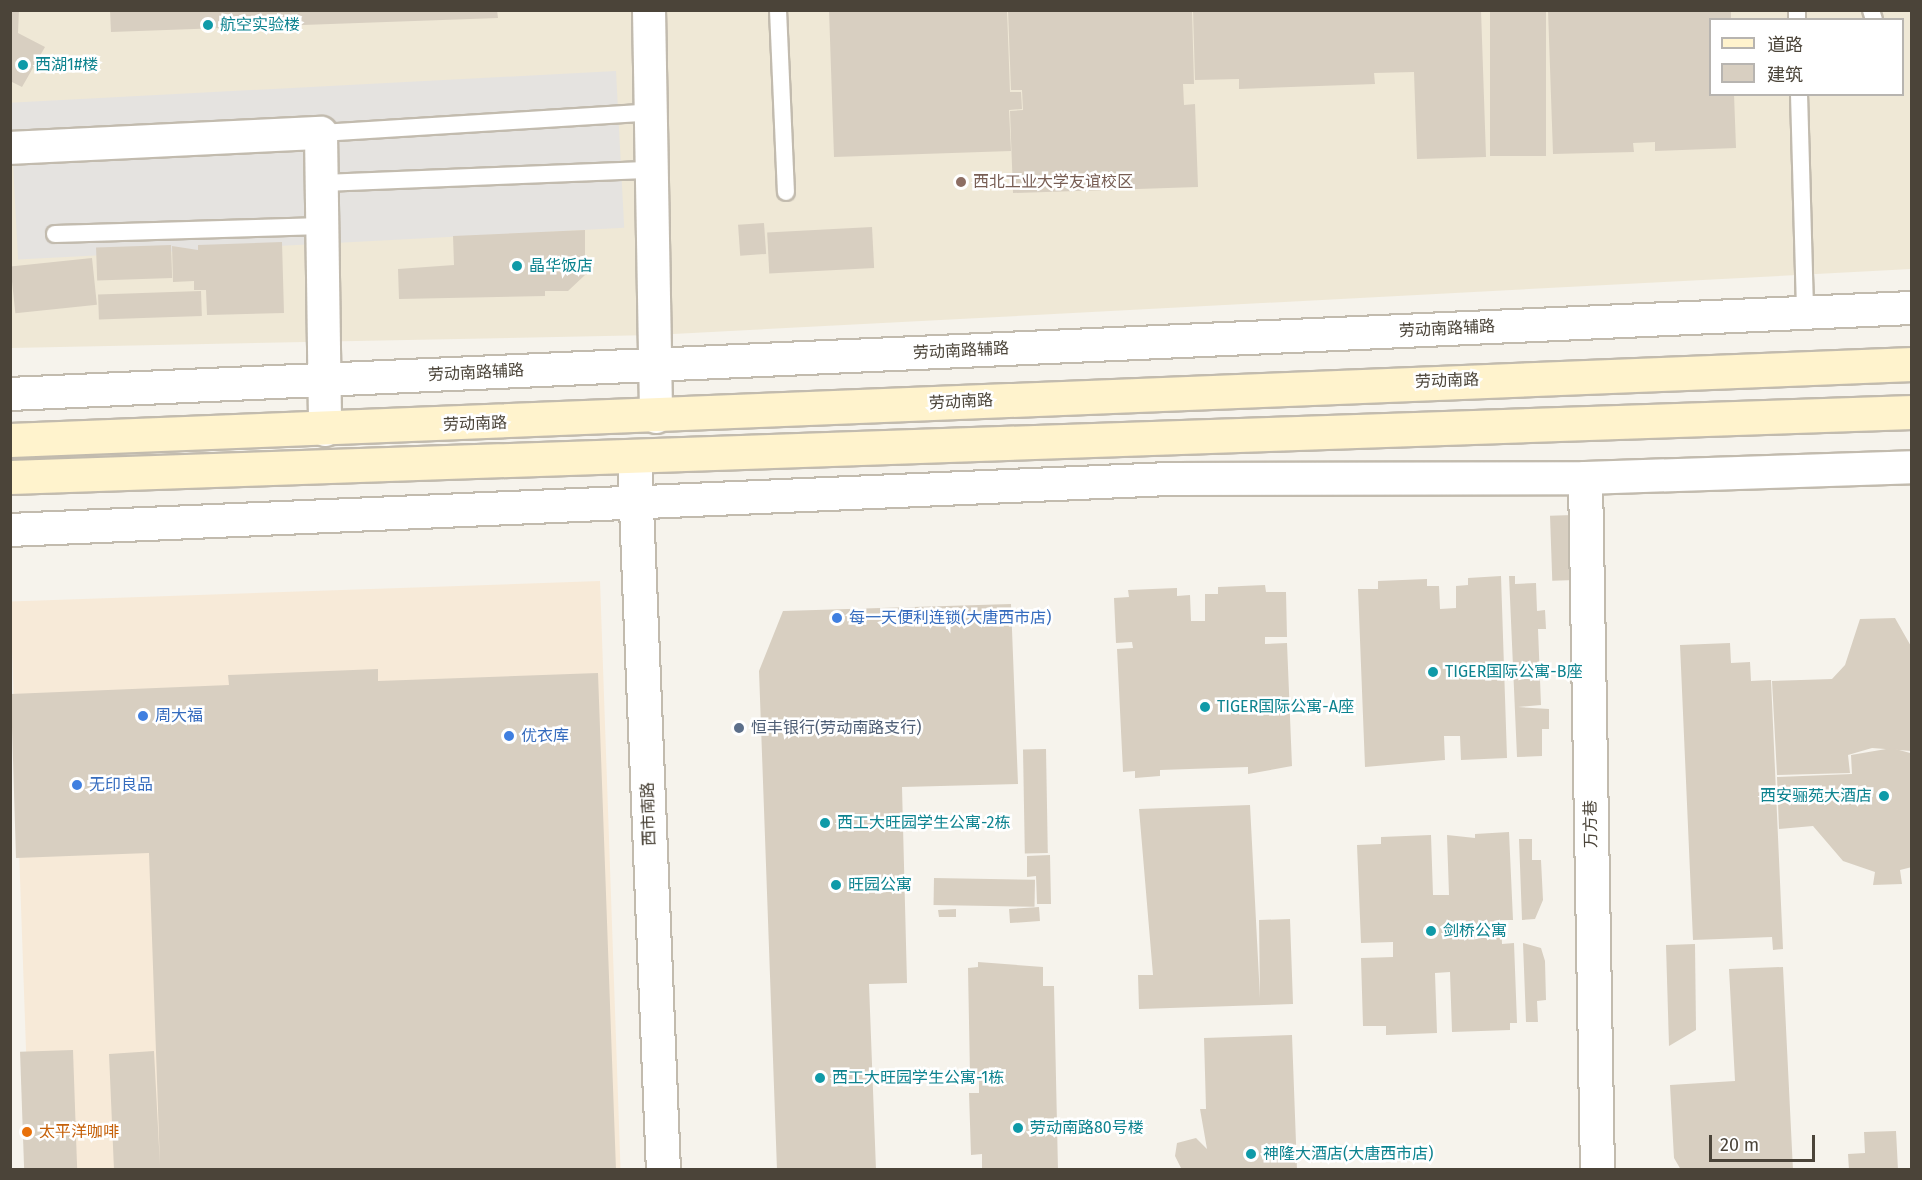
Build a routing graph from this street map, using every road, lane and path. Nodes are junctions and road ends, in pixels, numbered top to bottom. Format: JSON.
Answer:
{"nodes":[{"id":1,"x":649,"y":10,"type":"edge"},
{"id":2,"x":778,"y":10,"type":"edge"},
{"id":3,"x":1799,"y":96,"type":"edge"},
{"id":4,"x":652,"y":112,"type":"junction"},
{"id":5,"x":321,"y":133,"type":"junction"},
{"id":6,"x":10,"y":148,"type":"edge"},
{"id":7,"x":652,"y":170,"type":"junction"},
{"id":8,"x":323,"y":183,"type":"junction"},
{"id":9,"x":786,"y":192,"type":"dead end"},
{"id":10,"x":323,"y":226,"type":"junction"},
{"id":11,"x":55,"y":234,"type":"dead end"},
{"id":12,"x":1911,"y":308,"type":"edge"},
{"id":13,"x":1805,"y":313,"type":"junction"},
{"id":14,"x":1911,"y":364,"type":"edge"},
{"id":15,"x":655,"y":365,"type":"junction"},
{"id":16,"x":324,"y":380,"type":"junction"},
{"id":17,"x":10,"y":394,"type":"edge"},
{"id":18,"x":1911,"y":412,"type":"edge"},
{"id":19,"x":656,"y":417,"type":"junction"},
{"id":20,"x":325,"y":430,"type":"junction"},
{"id":21,"x":10,"y":441,"type":"edge"},
{"id":22,"x":634,"y":458,"type":"junction"},
{"id":23,"x":1911,"y":467,"type":"edge"},
{"id":24,"x":10,"y":477,"type":"edge"},
{"id":25,"x":1585,"y":478,"type":"junction"},
{"id":26,"x":636,"y":503,"type":"junction"},
{"id":27,"x":10,"y":530,"type":"edge"},
{"id":28,"x":663,"y":1170,"type":"edge"},
{"id":29,"x":1597,"y":1170,"type":"edge"}],
"edges":[{"from":1,"to":4,"type":"street"},
{"from":2,"to":9,"type":"lane"},
{"from":3,"to":13,"type":"lane"},
{"from":4,"to":5,"type":"lane"},
{"from":4,"to":7,"type":"street"},
{"from":5,"to":6,"type":"street"},
{"from":5,"to":8,"type":"street"},
{"from":7,"to":8,"type":"lane"},
{"from":7,"to":15,"type":"street"},
{"from":8,"to":10,"type":"street"},
{"from":10,"to":11,"type":"lane"},
{"from":10,"to":16,"type":"street"},
{"from":12,"to":13,"type":"street","name":"劳动南路辅路"},
{"from":13,"to":15,"type":"street","name":"劳动南路辅路"},
{"from":14,"to":19,"type":"main road","name":"劳动南路"},
{"from":15,"to":16,"type":"street","name":"劳动南路辅路"},
{"from":15,"to":19,"type":"street"},
{"from":16,"to":17,"type":"street","name":"劳动南路辅路"},
{"from":16,"to":20,"type":"street"},
{"from":18,"to":22,"type":"main road"},
{"from":19,"to":20,"type":"main road","name":"劳动南路"},
{"from":20,"to":21,"type":"main road","name":"劳动南路"},
{"from":22,"to":24,"type":"main road"},
{"from":22,"to":26,"type":"street","name":"西市南路"},
{"from":23,"to":25,"type":"street"},
{"from":25,"to":26,"type":"street"},
{"from":25,"to":29,"type":"street","name":"万方巷"},
{"from":26,"to":27,"type":"street"},
{"from":26,"to":28,"type":"street","name":"西市南路"}]}
